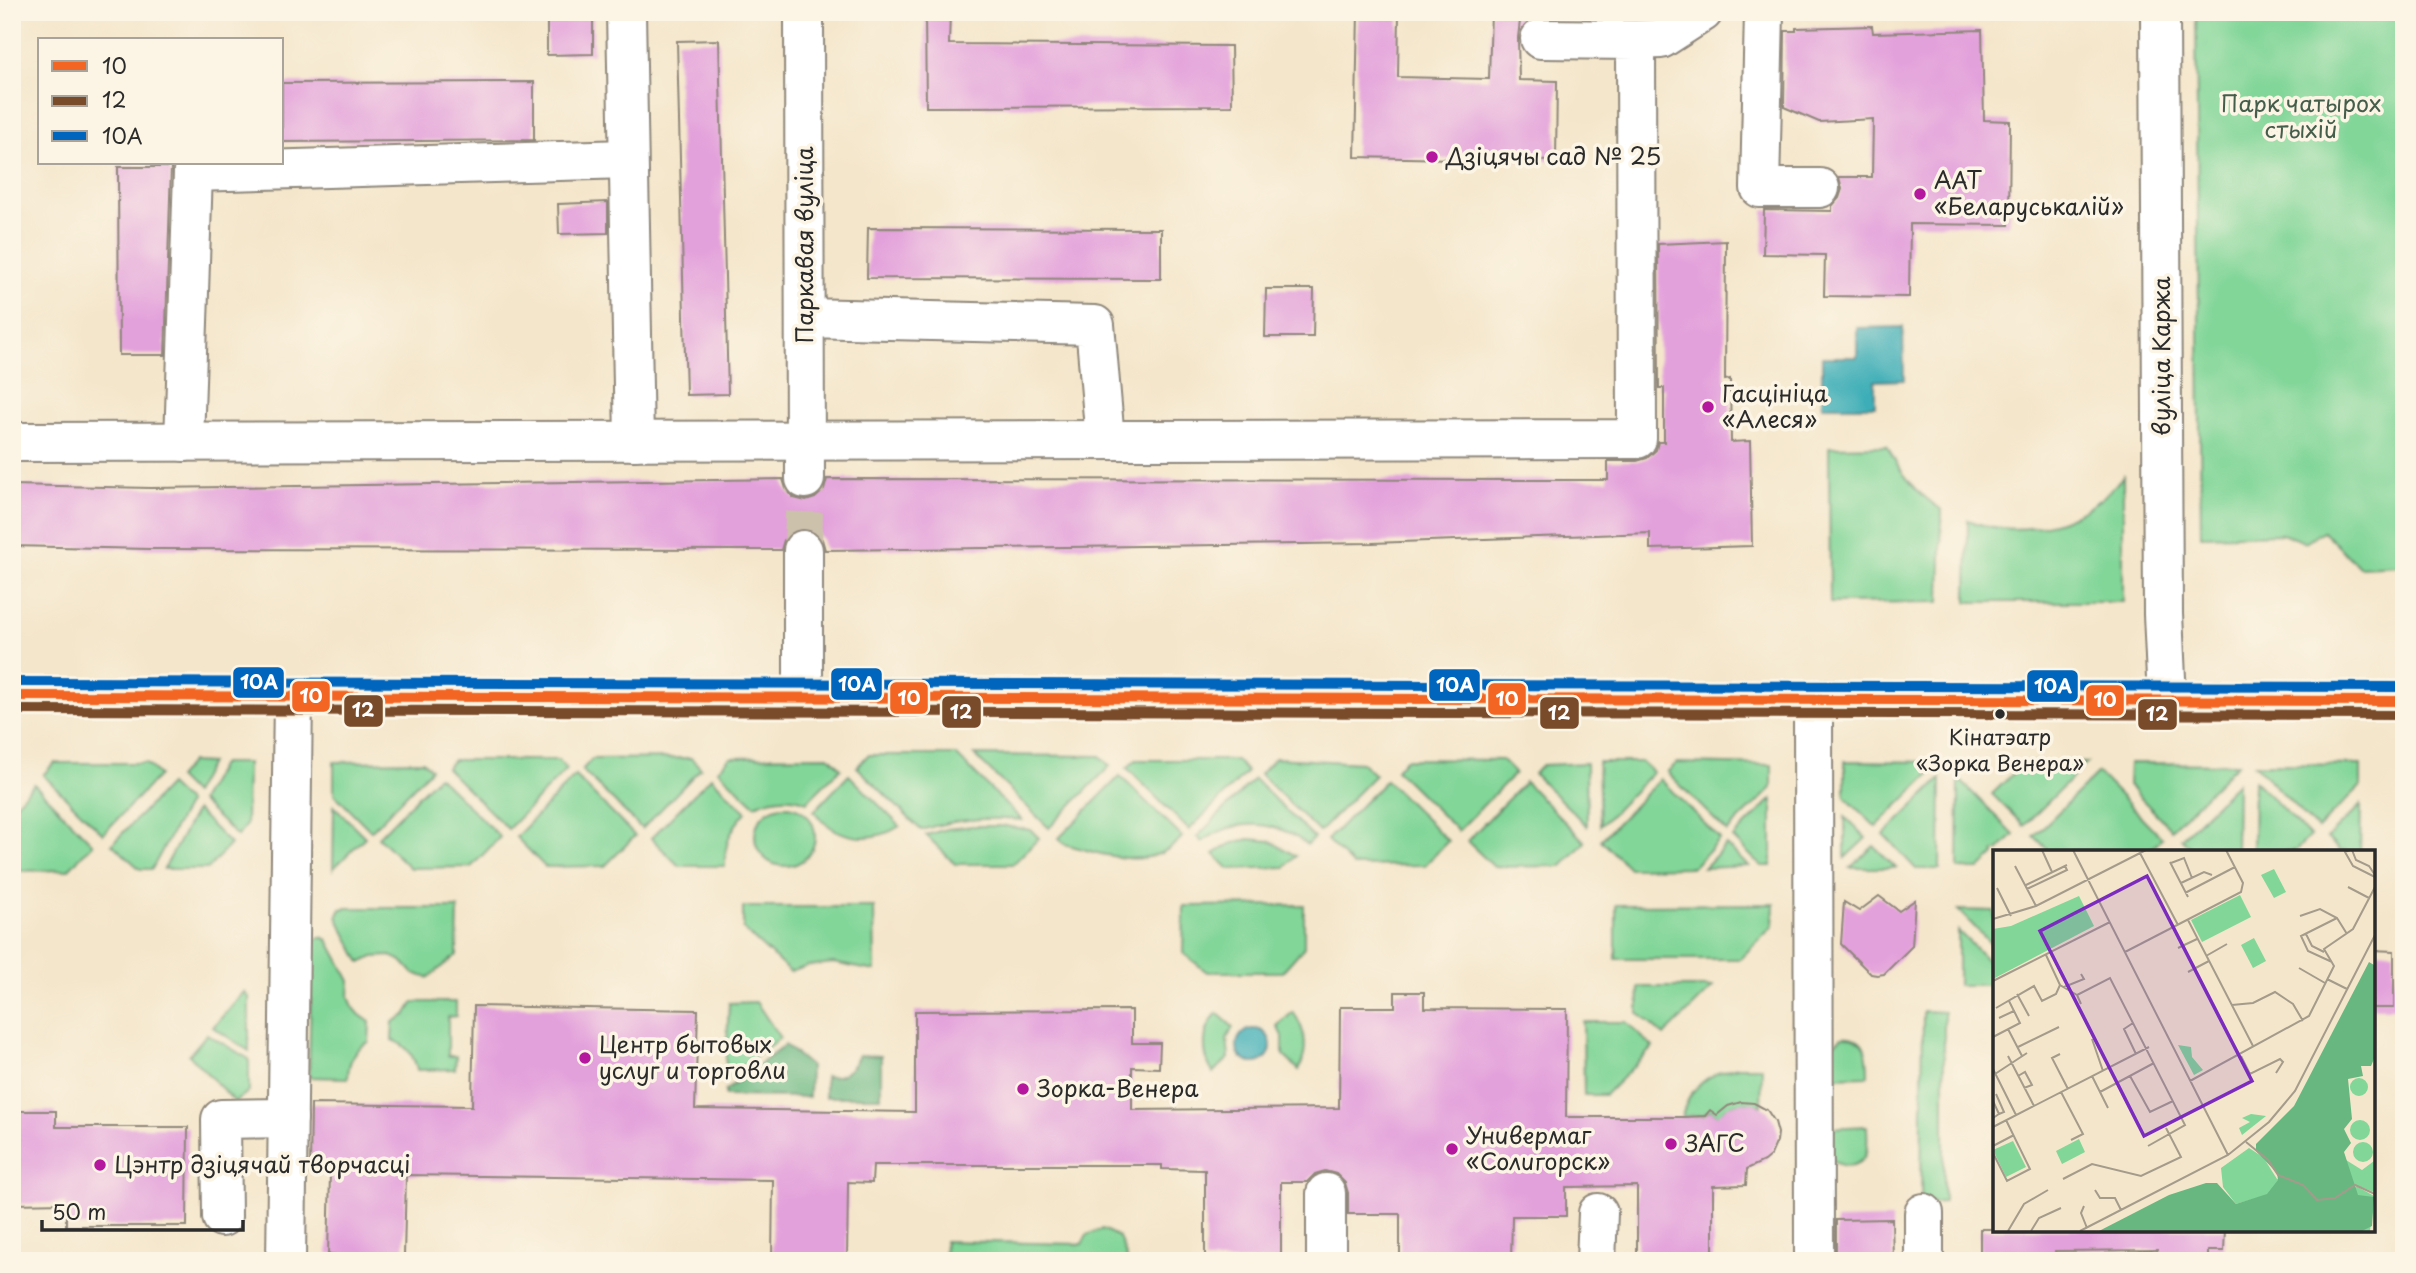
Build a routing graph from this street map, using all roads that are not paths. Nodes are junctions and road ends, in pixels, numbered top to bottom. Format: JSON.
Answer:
{"nodes":[{"id":1,"x":626,"y":12,"type":"edge"},
{"id":2,"x":804,"y":12,"type":"edge"},
{"id":3,"x":1703,"y":12,"type":"edge"},
{"id":4,"x":1764,"y":12,"type":"edge"},
{"id":5,"x":2160,"y":12,"type":"edge"},
{"id":6,"x":1540,"y":39,"type":"dead end"},
{"id":7,"x":1636,"y":40,"type":"junction"},
{"id":8,"x":628,"y":159,"type":"junction"},
{"id":9,"x":1820,"y":188,"type":"dead end"},
{"id":10,"x":805,"y":318,"type":"junction"},
{"id":11,"x":1105,"y":440,"type":"junction"},
{"id":12,"x":634,"y":441,"type":"junction"},
{"id":13,"x":805,"y":441,"type":"junction"},
{"id":14,"x":12,"y":442,"type":"edge"},
{"id":15,"x":184,"y":442,"type":"junction"},
{"id":16,"x":805,"y":479,"type":"tunnel mouth"},
{"id":17,"x":803,"y":550,"type":"tunnel mouth"},
{"id":18,"x":12,"y":696,"type":"edge"},
{"id":19,"x":293,"y":696,"type":"junction"},
{"id":20,"x":803,"y":698,"type":"junction"},
{"id":21,"x":1814,"y":700,"type":"junction"},
{"id":22,"x":2167,"y":700,"type":"junction"},
{"id":23,"x":2404,"y":701,"type":"edge"},
{"id":24,"x":288,"y":1118,"type":"junction"},
{"id":25,"x":1326,"y":1193,"type":"dead end"},
{"id":26,"x":1598,"y":1213,"type":"dead end"},
{"id":27,"x":1924,"y":1213,"type":"dead end"},
{"id":28,"x":222,"y":1217,"type":"dead end"},
{"id":29,"x":286,"y":1261,"type":"edge"},
{"id":30,"x":1326,"y":1261,"type":"edge"},
{"id":31,"x":1596,"y":1261,"type":"edge"},
{"id":32,"x":1814,"y":1261,"type":"edge"},
{"id":33,"x":1924,"y":1261,"type":"edge"}],
"edges":[{"from":1,"to":8,"type":"main road"},
{"from":2,"to":10,"type":"main road","name":"Паркавая вуліца"},
{"from":3,"to":7,"type":"main road"},
{"from":4,"to":9,"type":"main road"},
{"from":5,"to":22,"type":"main road","name":"вуліца Каржа"},
{"from":6,"to":7,"type":"main road"},
{"from":7,"to":11,"type":"main road"},
{"from":8,"to":12,"type":"main road"},
{"from":8,"to":15,"type":"main road"},
{"from":10,"to":11,"type":"main road"},
{"from":10,"to":13,"type":"main road","name":"Паркавая вуліца"},
{"from":11,"to":13,"type":"main road"},
{"from":12,"to":13,"type":"main road"},
{"from":12,"to":15,"type":"main road"},
{"from":13,"to":16,"type":"main road","name":"Паркавая вуліца"},
{"from":14,"to":15,"type":"main road"},
{"from":17,"to":20,"type":"main road"},
{"from":18,"to":19,"type":"main road"},
{"from":19,"to":20,"type":"main road"},
{"from":19,"to":24,"type":"main road"},
{"from":20,"to":21,"type":"main road"},
{"from":21,"to":22,"type":"main road"},
{"from":21,"to":32,"type":"main road"},
{"from":22,"to":23,"type":"main road"},
{"from":24,"to":28,"type":"main road"},
{"from":24,"to":29,"type":"main road"},
{"from":25,"to":30,"type":"main road"},
{"from":26,"to":31,"type":"main road"},
{"from":27,"to":33,"type":"main road"}]}
